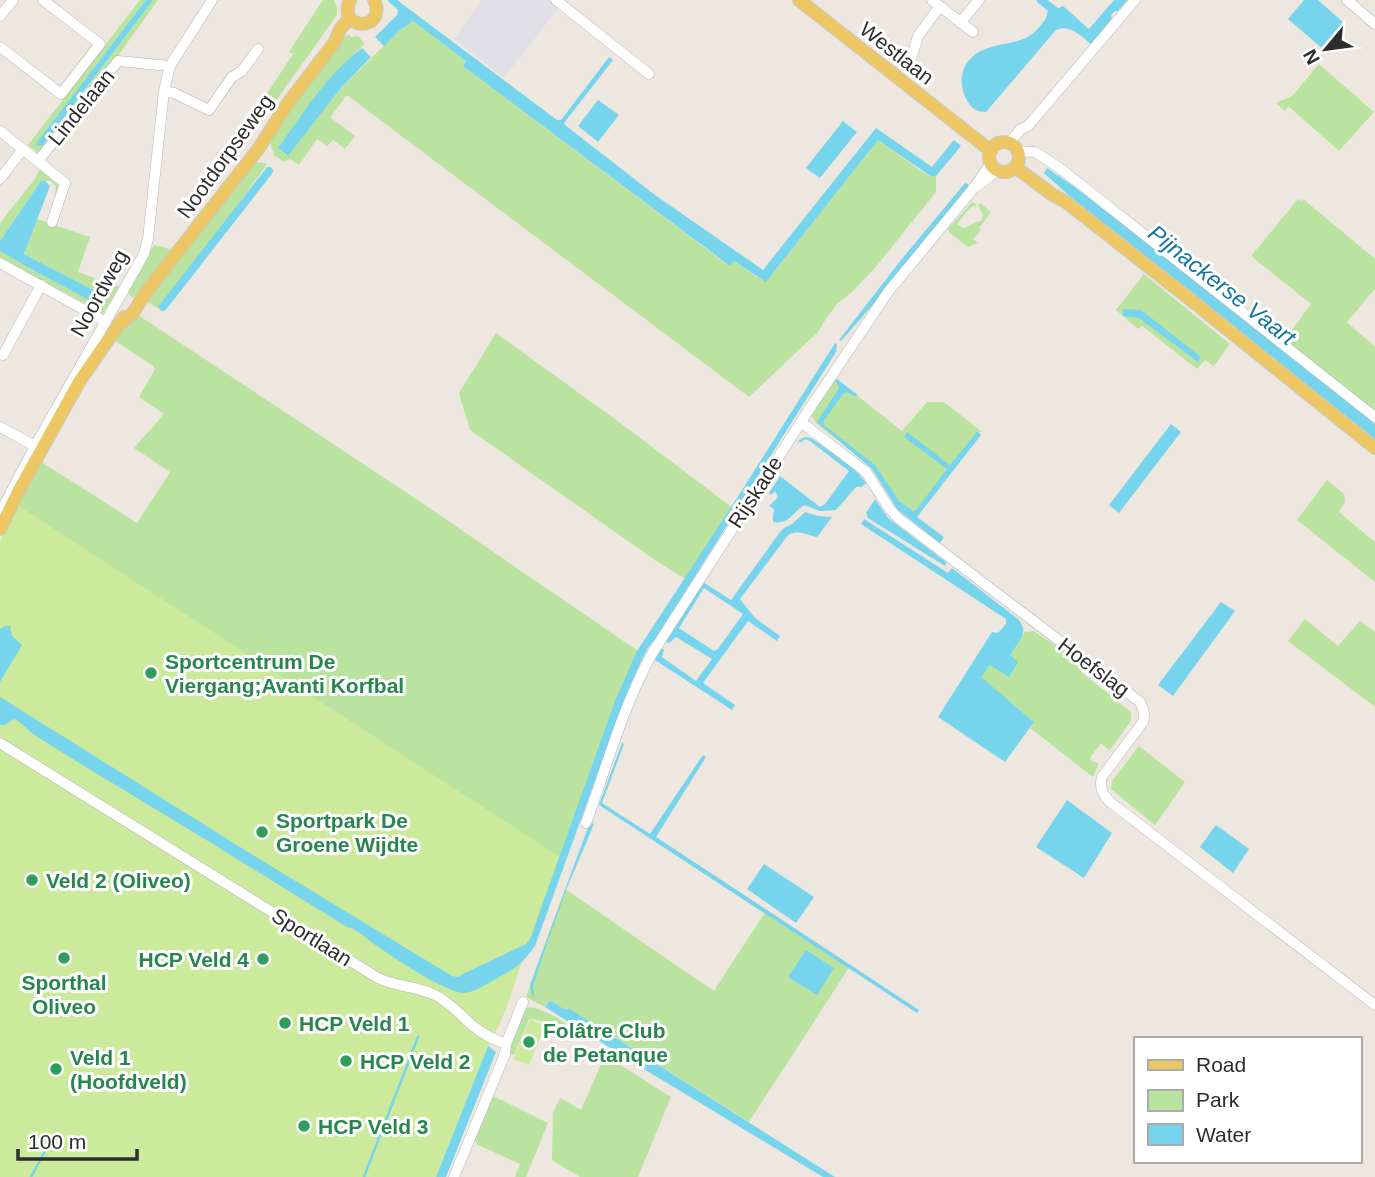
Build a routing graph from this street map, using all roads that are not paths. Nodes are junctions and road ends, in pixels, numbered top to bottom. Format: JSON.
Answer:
{"nodes":[{"id":1,"x":13,"y":0,"type":"edge"},
{"id":2,"x":43,"y":0,"type":"edge"},
{"id":3,"x":212,"y":0,"type":"edge"},
{"id":4,"x":556,"y":0,"type":"edge"},
{"id":5,"x":799,"y":0,"type":"edge"},
{"id":6,"x":979,"y":0,"type":"edge"},
{"id":7,"x":1135,"y":0,"type":"edge"},
{"id":8,"x":1348,"y":0,"type":"edge"},
{"id":9,"x":348,"y":1,"type":"edge"},
{"id":10,"x":376,"y":1,"type":"edge"},
{"id":11,"x":936,"y":3,"type":"edge"},
{"id":12,"x":0,"y":16,"type":"edge"},
{"id":13,"x":352,"y":20,"type":"junction"},
{"id":14,"x":960,"y":23,"type":"junction"},
{"id":15,"x":1375,"y":24,"type":"edge"},
{"id":16,"x":973,"y":32,"type":"dead end"},
{"id":17,"x":0,"y":47,"type":"edge"},
{"id":18,"x":258,"y":49,"type":"dead end"},
{"id":19,"x":912,"y":56,"type":"dead end"},
{"id":20,"x":170,"y":66,"type":"junction"},
{"id":21,"x":649,"y":74,"type":"dead end"},
{"id":22,"x":164,"y":91,"type":"junction"},
{"id":23,"x":0,"y":131,"type":"edge"},
{"id":24,"x":23,"y":149,"type":"junction"},
{"id":25,"x":1006,"y":155,"type":"junction"},
{"id":26,"x":38,"y":161,"type":"junction"},
{"id":27,"x":0,"y":179,"type":"edge"},
{"id":28,"x":52,"y":222,"type":"dead end"},
{"id":29,"x":0,"y":263,"type":"edge"},
{"id":30,"x":41,"y":285,"type":"junction"},
{"id":31,"x":106,"y":322,"type":"junction"},
{"id":32,"x":121,"y":323,"type":"joint"},
{"id":33,"x":3,"y":355,"type":"dead end"},
{"id":34,"x":1375,"y":417,"type":"edge"},
{"id":35,"x":801,"y":422,"type":"junction"},
{"id":36,"x":0,"y":427,"type":"edge"},
{"id":37,"x":35,"y":446,"type":"junction"},
{"id":38,"x":1375,"y":448,"type":"edge"},
{"id":39,"x":18,"y":492,"type":"junction"},
{"id":40,"x":0,"y":513,"type":"edge"},
{"id":41,"x":0,"y":521,"type":"edge"},
{"id":42,"x":0,"y":529,"type":"edge"},
{"id":43,"x":0,"y":743,"type":"edge"},
{"id":44,"x":586,"y":823,"type":"dead end"},
{"id":45,"x":523,"y":1002,"type":"dead end"},
{"id":46,"x":1375,"y":1006,"type":"edge"},
{"id":47,"x":506,"y":1044,"type":"junction"},
{"id":48,"x":454,"y":1177,"type":"edge"}],
"edges":[{"from":1,"to":12,"type":"street"},
{"from":2,"to":17,"type":"street"},
{"from":3,"to":20,"type":"street","name":"Noordweg"},
{"from":4,"to":21,"type":"street"},
{"from":5,"to":25,"type":"main road","name":"Westlaan"},
{"from":6,"to":14,"type":"street"},
{"from":7,"to":25,"type":"street","name":"Rijskade"},
{"from":8,"to":15,"type":"street"},
{"from":9,"to":13,"type":"main road"},
{"from":10,"to":13,"type":"main road","name":"Nootdorpseweg"},
{"from":11,"to":14,"type":"street"},
{"from":11,"to":19,"type":"street"},
{"from":13,"to":32,"type":"main road","name":"Nootdorpseweg"},
{"from":14,"to":16,"type":"street"},
{"from":18,"to":22,"type":"street"},
{"from":20,"to":22,"type":"street","name":"Noordweg"},
{"from":20,"to":26,"type":"street","name":"Lindelaan"},
{"from":22,"to":31,"type":"street","name":"Noordweg"},
{"from":23,"to":24,"type":"street"},
{"from":24,"to":26,"type":"street"},
{"from":24,"to":27,"type":"street"},
{"from":25,"to":34,"type":"street"},
{"from":25,"to":35,"type":"street","name":"Rijskade"},
{"from":25,"to":38,"type":"main road","name":"Westlaan"},
{"from":26,"to":28,"type":"street"},
{"from":29,"to":30,"type":"street"},
{"from":30,"to":31,"type":"street"},
{"from":30,"to":33,"type":"street"},
{"from":31,"to":37,"type":"street","name":"Noordweg"},
{"from":32,"to":39,"type":"main road","name":"Noordweg"},
{"from":35,"to":44,"type":"street","name":"Rijskade"},
{"from":35,"to":46,"type":"street","name":"Hoefslag"},
{"from":36,"to":37,"type":"street"},
{"from":37,"to":40,"type":"street","name":"Noordweg"},
{"from":39,"to":41,"type":"main road","name":"Noordweg"},
{"from":39,"to":42,"type":"main road","name":"Noordweg"},
{"from":43,"to":47,"type":"street","name":"Sportlaan"},
{"from":45,"to":47,"type":"street"},
{"from":47,"to":48,"type":"street"}]}
